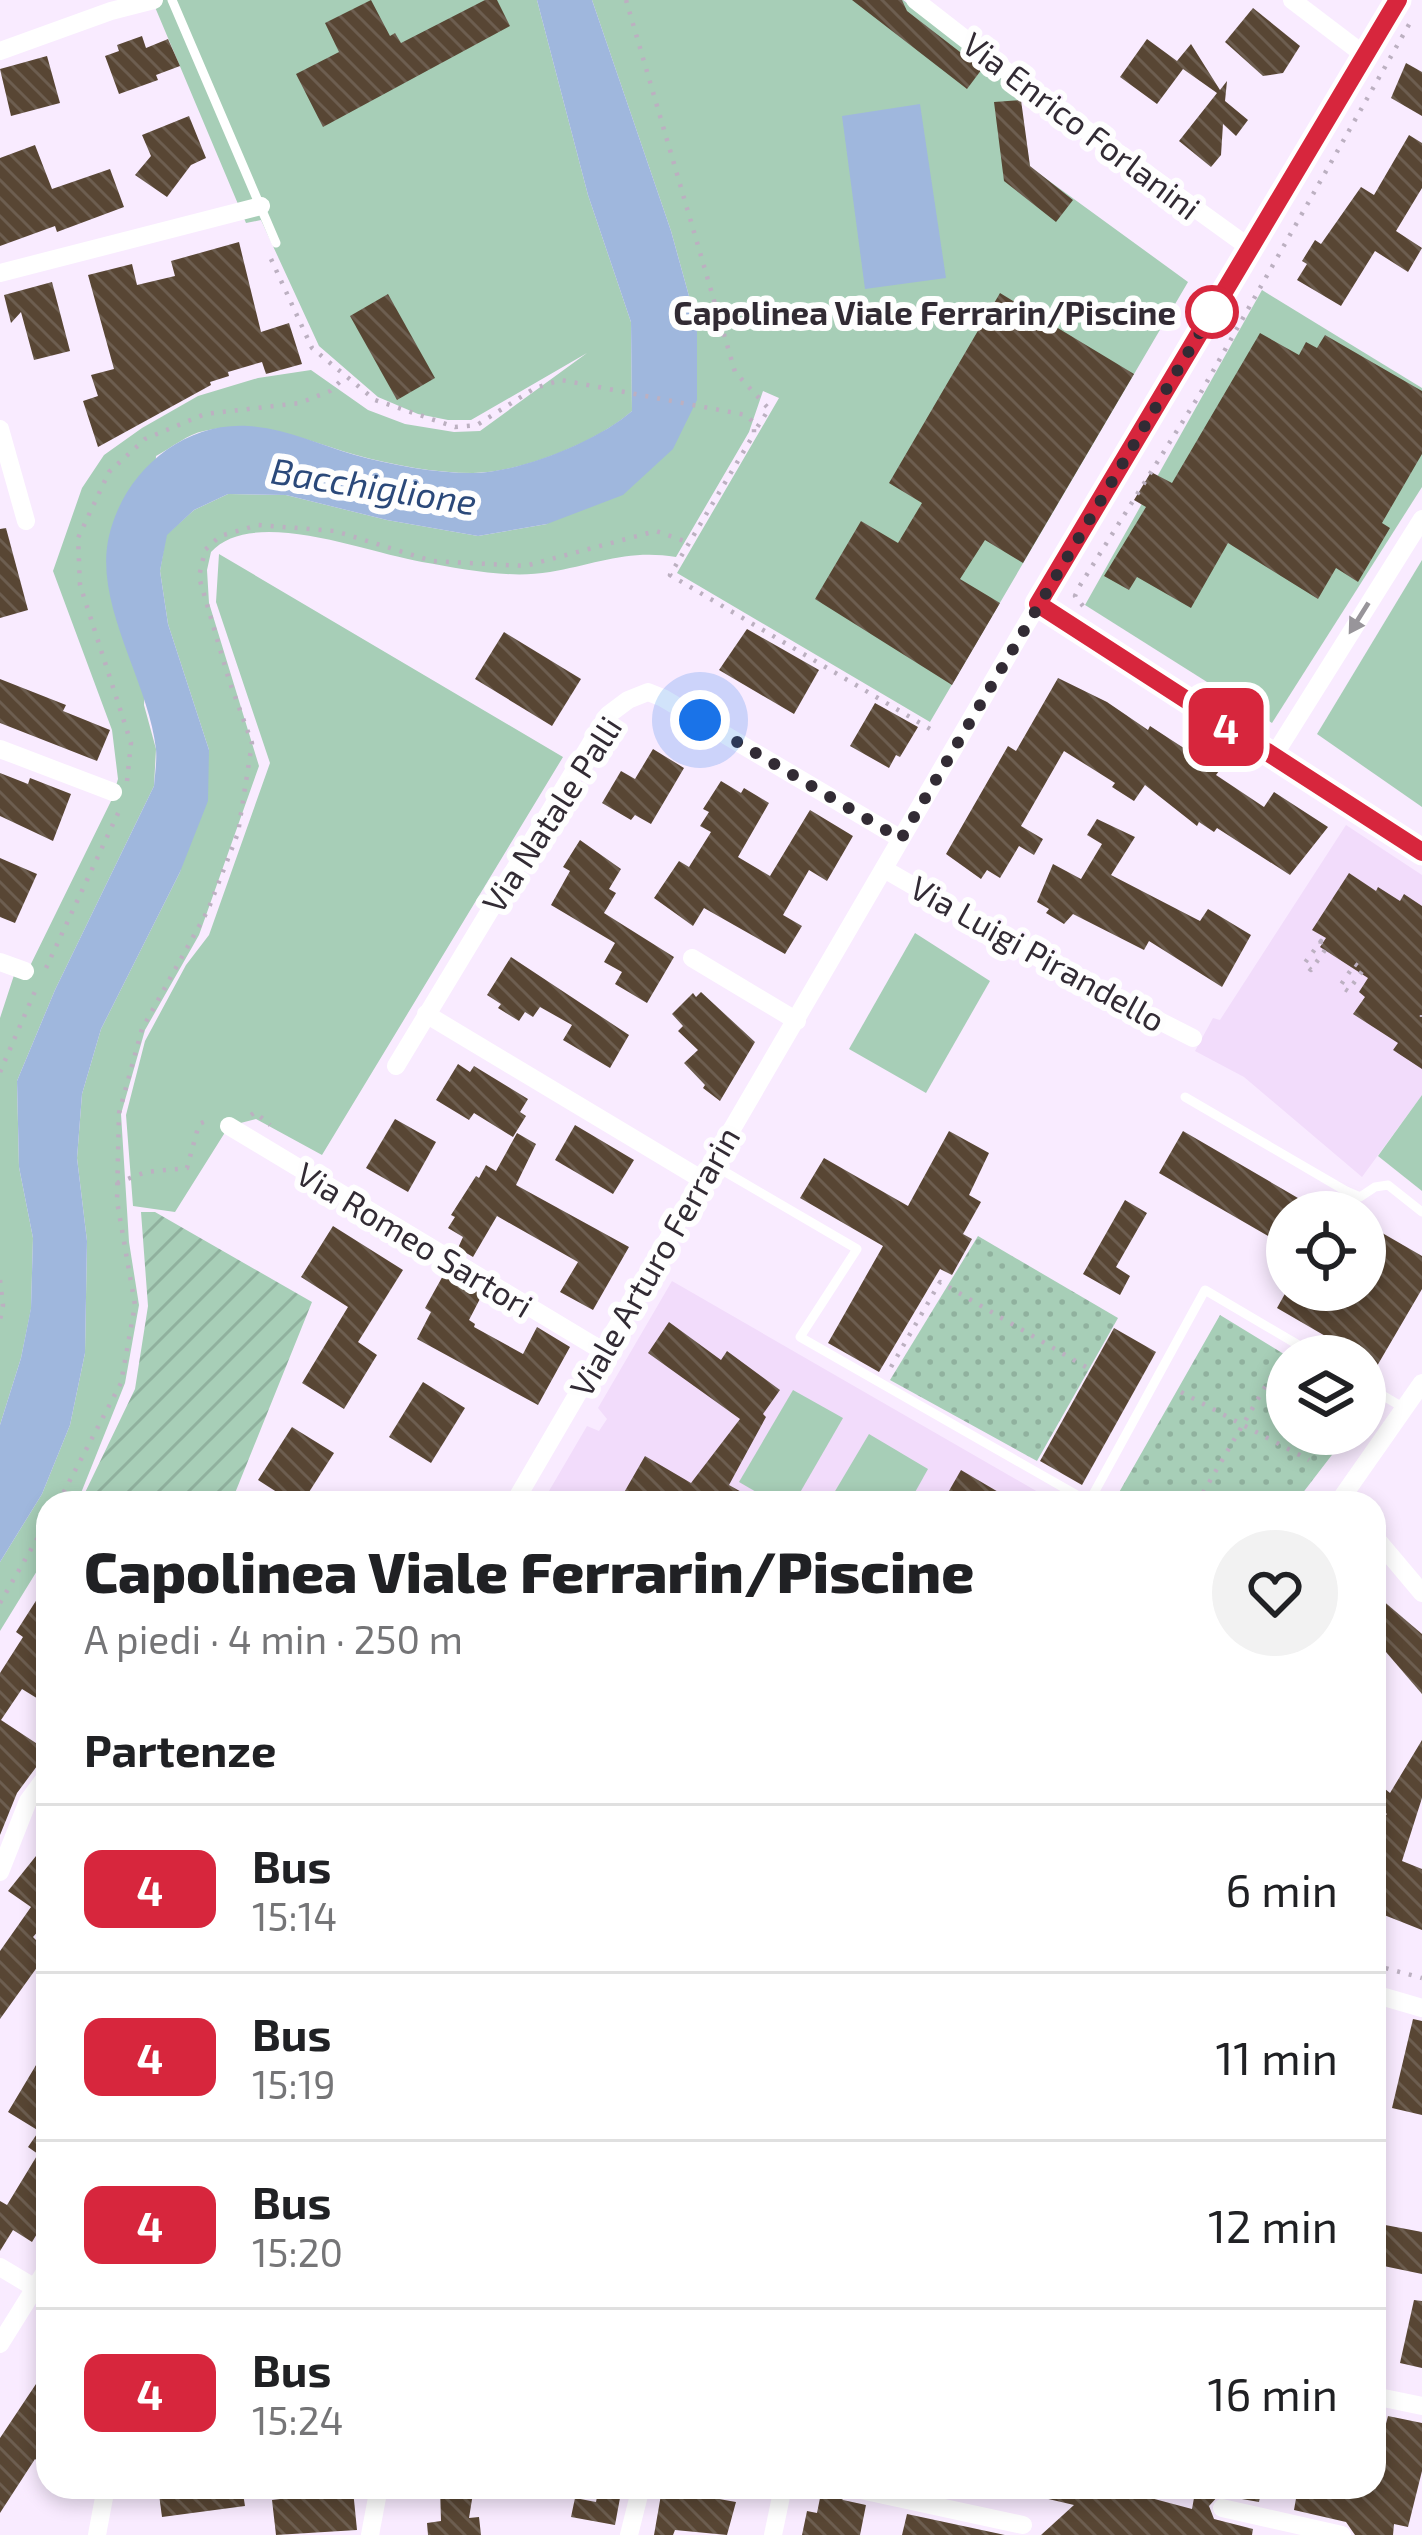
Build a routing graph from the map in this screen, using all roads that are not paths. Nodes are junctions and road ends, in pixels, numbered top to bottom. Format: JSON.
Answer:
{"nodes":[{"id":1,"x":154,"y":0,"type":"edge"},
{"id":2,"x":172,"y":0,"type":"edge"},
{"id":3,"x":915,"y":0,"type":"edge"},
{"id":4,"x":1292,"y":0,"type":"edge"},
{"id":5,"x":1398,"y":0,"type":"edge"},
{"id":6,"x":0,"y":51,"type":"edge"},
{"id":7,"x":1363,"y":54,"type":"junction"},
{"id":8,"x":261,"y":206,"type":"junction"},
{"id":9,"x":271,"y":245,"type":"road end"},
{"id":10,"x":1250,"y":248,"type":"junction"},
{"id":11,"x":0,"y":273,"type":"edge"},
{"id":12,"x":0,"y":429,"type":"edge"},
{"id":13,"x":1422,"y":520,"type":"edge"},
{"id":14,"x":26,"y":521,"type":"dead end"},
{"id":15,"x":1038,"y":604,"type":"junction"},
{"id":16,"x":0,"y":749,"type":"edge"},
{"id":17,"x":1273,"y":757,"type":"junction"},
{"id":18,"x":113,"y":792,"type":"dead end"},
{"id":19,"x":901,"y":839,"type":"junction"},
{"id":20,"x":1422,"y":852,"type":"edge"},
{"id":21,"x":884,"y":869,"type":"junction"},
{"id":22,"x":692,"y":958,"type":"dead end"},
{"id":23,"x":0,"y":962,"type":"edge"},
{"id":24,"x":25,"y":971,"type":"dead end"},
{"id":25,"x":426,"y":1014,"type":"junction"},
{"id":26,"x":797,"y":1021,"type":"junction"},
{"id":27,"x":1193,"y":1038,"type":"dead end"},
{"id":28,"x":396,"y":1066,"type":"dead end"},
{"id":29,"x":1185,"y":1097,"type":"dead end"},
{"id":30,"x":229,"y":1126,"type":"dead end"},
{"id":31,"x":705,"y":1171,"type":"junction"},
{"id":32,"x":1422,"y":1213,"type":"edge"},
{"id":33,"x":1281,"y":1335,"type":"edge"},
{"id":34,"x":602,"y":1350,"type":"junction"},
{"id":35,"x":1422,"y":1383,"type":"edge"},
{"id":36,"x":1386,"y":1397,"type":"edge"},
{"id":37,"x":1404,"y":1408,"type":"junction"},
{"id":38,"x":521,"y":1491,"type":"edge"},
{"id":39,"x":1070,"y":1491,"type":"edge"},
{"id":40,"x":1095,"y":1491,"type":"edge"},
{"id":41,"x":1349,"y":1491,"type":"edge"},
{"id":42,"x":1386,"y":1550,"type":"edge"},
{"id":43,"x":1422,"y":1593,"type":"edge"},
{"id":44,"x":36,"y":1790,"type":"edge"},
{"id":45,"x":0,"y":1872,"type":"edge"},
{"id":46,"x":1386,"y":1998,"type":"edge"},
{"id":47,"x":1422,"y":2008,"type":"edge"},
{"id":48,"x":0,"y":2267,"type":"edge"},
{"id":49,"x":36,"y":2285,"type":"edge"},
{"id":50,"x":34,"y":2288,"type":"junction"},
{"id":51,"x":0,"y":2344,"type":"edge"},
{"id":52,"x":1386,"y":2398,"type":"edge"},
{"id":53,"x":1422,"y":2406,"type":"edge"},
{"id":54,"x":104,"y":2499,"type":"edge"},
{"id":55,"x":377,"y":2499,"type":"edge"},
{"id":56,"x":638,"y":2499,"type":"edge"},
{"id":57,"x":780,"y":2499,"type":"edge"},
{"id":58,"x":903,"y":2499,"type":"edge"},
{"id":59,"x":1222,"y":2508,"type":"dead end"},
{"id":60,"x":1023,"y":2525,"type":"dead end"},
{"id":61,"x":97,"y":2535,"type":"edge"},
{"id":62,"x":370,"y":2535,"type":"edge"},
{"id":63,"x":629,"y":2535,"type":"edge"},
{"id":64,"x":773,"y":2535,"type":"edge"},
{"id":65,"x":1342,"y":2535,"type":"edge"}],
"edges":[{"from":1,"to":6,"type":"street"},
{"from":2,"to":8,"type":"lane"},
{"from":3,"to":10,"type":"street","name":"Via Enrico Forlanini"},
{"from":4,"to":7,"type":"street"},
{"from":5,"to":7,"type":"street","name":"Viale Arturo Ferrarin"},
{"from":7,"to":10,"type":"street","name":"Viale Arturo Ferrarin"},
{"from":8,"to":9,"type":"lane"},
{"from":8,"to":11,"type":"street"},
{"from":10,"to":15,"type":"street","name":"Viale Arturo Ferrarin"},
{"from":12,"to":14,"type":"street"},
{"from":13,"to":17,"type":"street","one_way":true},
{"from":15,"to":17,"type":"street"},
{"from":15,"to":19,"type":"street","name":"Viale Arturo Ferrarin"},
{"from":16,"to":18,"type":"street"},
{"from":17,"to":20,"type":"street"},
{"from":19,"to":21,"type":"street","name":"Viale Arturo Ferrarin"},
{"from":19,"to":25,"type":"street","name":"Via Natale Palli"},
{"from":21,"to":26,"type":"street","name":"Viale Arturo Ferrarin"},
{"from":21,"to":27,"type":"street","name":"Via Luigi Pirandello"},
{"from":22,"to":26,"type":"street"},
{"from":23,"to":24,"type":"street"},
{"from":25,"to":28,"type":"street"},
{"from":25,"to":31,"type":"street"},
{"from":26,"to":31,"type":"street","name":"Viale Arturo Ferrarin"},
{"from":29,"to":32,"type":"lane"},
{"from":30,"to":34,"type":"street","name":"Via Romeo Sartori"},
{"from":31,"to":34,"type":"street","name":"Viale Arturo Ferrarin"},
{"from":31,"to":39,"type":"lane"},
{"from":33,"to":40,"type":"lane"},
{"from":34,"to":38,"type":"street","name":"Viale Arturo Ferrarin"},
{"from":35,"to":37,"type":"street"},
{"from":36,"to":37,"type":"lane"},
{"from":37,"to":41,"type":"street"},
{"from":42,"to":43,"type":"street"},
{"from":44,"to":45,"type":"street"},
{"from":46,"to":47,"type":"street"},
{"from":48,"to":50,"type":"street"},
{"from":49,"to":50,"type":"street"},
{"from":50,"to":51,"type":"street"},
{"from":52,"to":53,"type":"street"},
{"from":54,"to":61,"type":"street"},
{"from":55,"to":62,"type":"street"},
{"from":56,"to":63,"type":"street"},
{"from":57,"to":64,"type":"street"},
{"from":58,"to":60,"type":"street"},
{"from":59,"to":65,"type":"street"}]}
